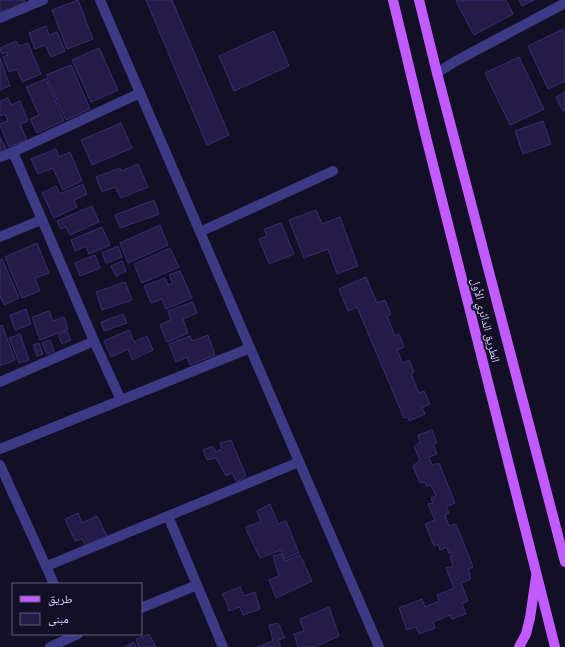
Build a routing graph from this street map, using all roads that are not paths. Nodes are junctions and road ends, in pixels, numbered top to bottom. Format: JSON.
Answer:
{"nodes":[{"id":1,"x":43,"y":0,"type":"edge"},
{"id":2,"x":100,"y":0,"type":"edge"},
{"id":3,"x":392,"y":0,"type":"edge"},
{"id":4,"x":419,"y":0,"type":"edge"},
{"id":5,"x":565,"y":3,"type":"edge"},
{"id":6,"x":0,"y":18,"type":"edge"},
{"id":7,"x":437,"y":73,"type":"junction"},
{"id":8,"x":140,"y":93,"type":"junction"},
{"id":9,"x":13,"y":152,"type":"junction"},
{"id":10,"x":0,"y":157,"type":"edge"},
{"id":11,"x":333,"y":171,"type":"dead end"},
{"id":12,"x":41,"y":220,"type":"junction"},
{"id":13,"x":200,"y":232,"type":"junction"},
{"id":14,"x":0,"y":237,"type":"edge"},
{"id":15,"x":94,"y":341,"type":"junction"},
{"id":16,"x":250,"y":348,"type":"junction"},
{"id":17,"x":0,"y":382,"type":"edge"},
{"id":18,"x":122,"y":400,"type":"junction"},
{"id":19,"x":0,"y":449,"type":"edge"},
{"id":20,"x":299,"y":462,"type":"junction"},
{"id":21,"x":0,"y":465,"type":"edge"},
{"id":22,"x":168,"y":516,"type":"junction"},
{"id":23,"x":563,"y":550,"type":"edge"},
{"id":24,"x":565,"y":562,"type":"edge"},
{"id":25,"x":47,"y":566,"type":"junction"},
{"id":26,"x":537,"y":573,"type":"junction"},
{"id":27,"x":54,"y":583,"type":"edge"},
{"id":28,"x":197,"y":585,"type":"junction"},
{"id":29,"x":142,"y":608,"type":"edge"},
{"id":30,"x":75,"y":635,"type":"edge"},
{"id":31,"x":50,"y":647,"type":"edge"},
{"id":32,"x":223,"y":647,"type":"edge"},
{"id":33,"x":379,"y":647,"type":"edge"},
{"id":34,"x":519,"y":647,"type":"edge"},
{"id":35,"x":555,"y":647,"type":"edge"}],
"edges":[{"from":1,"to":6,"type":"street"},
{"from":2,"to":8,"type":"street"},
{"from":3,"to":26,"type":"main road","name":"الطريق الدائري الأول"},
{"from":4,"to":7,"type":"main road","name":"الطريق الدائري الأول"},
{"from":5,"to":7,"type":"street"},
{"from":7,"to":23,"type":"main road","name":"الطريق الدائري الأول"},
{"from":8,"to":9,"type":"street"},
{"from":8,"to":13,"type":"street"},
{"from":9,"to":10,"type":"street"},
{"from":9,"to":12,"type":"street"},
{"from":11,"to":13,"type":"street"},
{"from":12,"to":14,"type":"street"},
{"from":12,"to":15,"type":"street"},
{"from":13,"to":16,"type":"street"},
{"from":15,"to":17,"type":"street"},
{"from":15,"to":18,"type":"street"},
{"from":16,"to":18,"type":"street"},
{"from":16,"to":20,"type":"street"},
{"from":18,"to":19,"type":"street"},
{"from":20,"to":22,"type":"street"},
{"from":20,"to":33,"type":"street"},
{"from":21,"to":25,"type":"street"},
{"from":22,"to":25,"type":"street"},
{"from":22,"to":28,"type":"street"},
{"from":23,"to":24,"type":"main road","name":"الطريق الدائري الأول"},
{"from":25,"to":27,"type":"street"},
{"from":26,"to":34,"type":"main road"},
{"from":26,"to":35,"type":"main road","name":"الطريق الدائري الأول"},
{"from":28,"to":29,"type":"street"},
{"from":28,"to":32,"type":"street"},
{"from":30,"to":31,"type":"street"}]}
